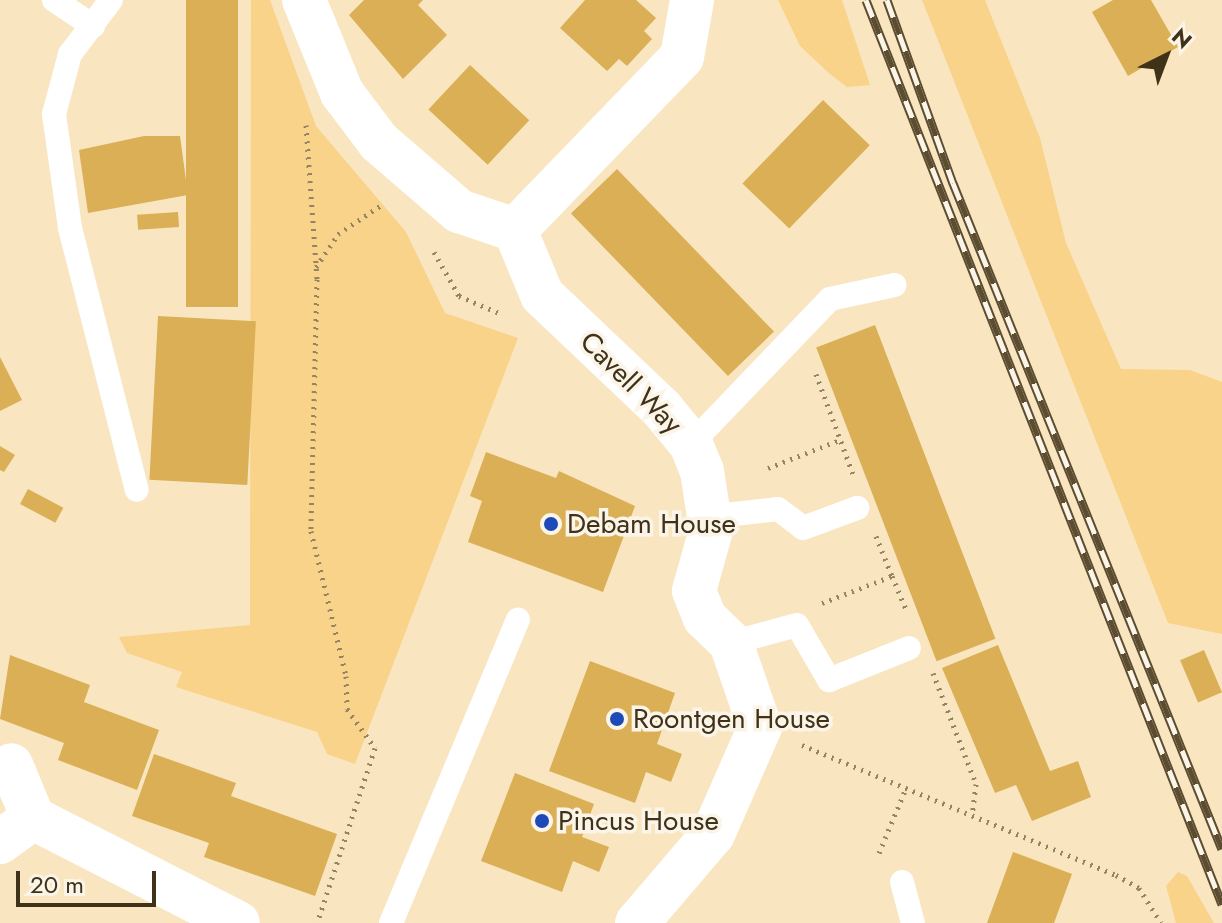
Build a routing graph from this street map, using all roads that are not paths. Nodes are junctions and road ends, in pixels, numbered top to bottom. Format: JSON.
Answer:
{"nodes":[{"id":1,"x":54,"y":0,"type":"edge"},
{"id":2,"x":111,"y":0,"type":"edge"},
{"id":3,"x":304,"y":0,"type":"edge"},
{"id":4,"x":692,"y":0,"type":"edge"},
{"id":5,"x":93,"y":26,"type":"junction"},
{"id":6,"x":515,"y":230,"type":"junction"},
{"id":7,"x":894,"y":285,"type":"dead end"},
{"id":8,"x":691,"y":444,"type":"junction"},
{"id":9,"x":137,"y":490,"type":"dead end"},
{"id":10,"x":857,"y":508,"type":"dead end"},
{"id":11,"x":708,"y":517,"type":"junction"},
{"id":12,"x":518,"y":619,"type":"dead end"},
{"id":13,"x":731,"y":643,"type":"junction"},
{"id":14,"x":909,"y":648,"type":"dead end"},
{"id":15,"x":11,"y":765,"type":"dead end"},
{"id":16,"x":16,"y":830,"type":"edge"},
{"id":17,"x":902,"y":882,"type":"dead end"},
{"id":18,"x":238,"y":923,"type":"edge"},
{"id":19,"x":391,"y":923,"type":"edge"},
{"id":20,"x":637,"y":923,"type":"edge"},
{"id":21,"x":913,"y":923,"type":"edge"}],
"edges":[{"from":1,"to":5,"type":"lane"},
{"from":2,"to":5,"type":"lane"},
{"from":3,"to":6,"type":"street"},
{"from":4,"to":6,"type":"street"},
{"from":5,"to":9,"type":"lane"},
{"from":6,"to":8,"type":"street","name":"Cavell Way"},
{"from":7,"to":8,"type":"lane"},
{"from":8,"to":11,"type":"street","name":"Cavell Way"},
{"from":10,"to":11,"type":"lane"},
{"from":11,"to":13,"type":"street","name":"Cavell Way"},
{"from":12,"to":19,"type":"lane"},
{"from":13,"to":14,"type":"lane"},
{"from":13,"to":20,"type":"street","name":"Cavell Way"},
{"from":15,"to":16,"type":"street"},
{"from":16,"to":18,"type":"street"},
{"from":17,"to":21,"type":"lane"}]}
